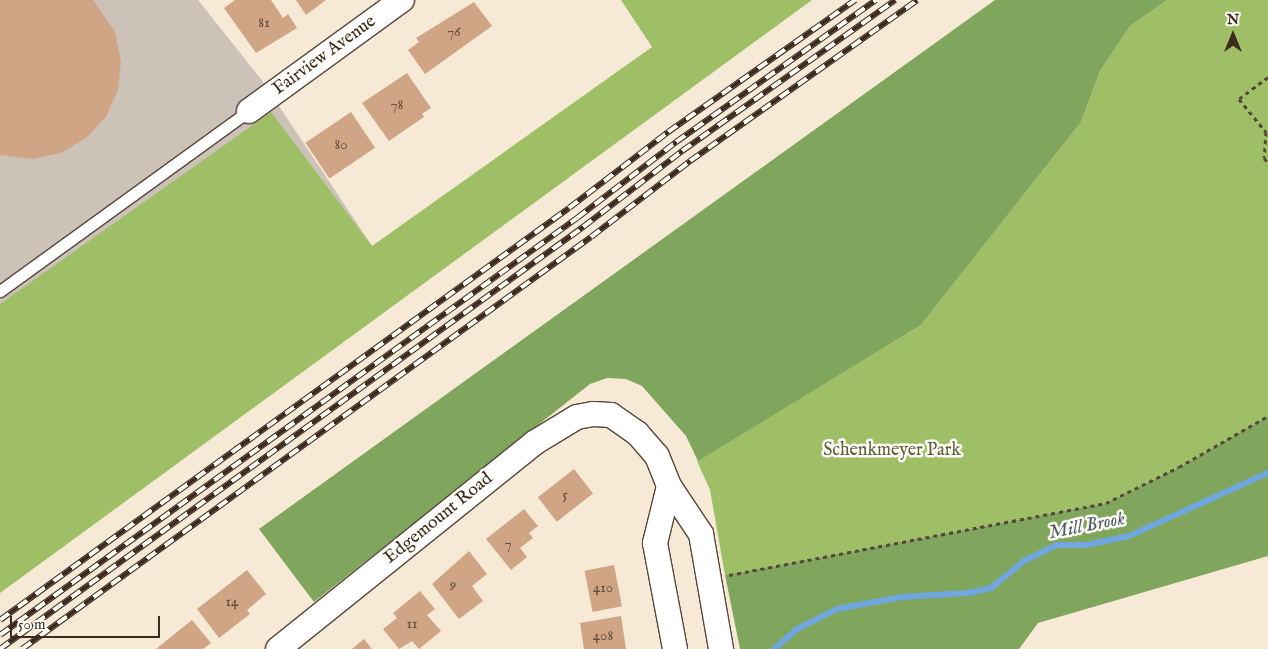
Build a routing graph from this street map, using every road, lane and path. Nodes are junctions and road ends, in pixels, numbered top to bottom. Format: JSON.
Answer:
{"nodes":[{"id":1,"x":402,"y":0,"type":"edge"},
{"id":2,"x":1268,"y":77,"type":"edge"},
{"id":3,"x":249,"y":111,"type":"joint"},
{"id":4,"x":1266,"y":151,"type":"edge"},
{"id":5,"x":1268,"y":163,"type":"edge"},
{"id":6,"x":0,"y":291,"type":"edge"},
{"id":7,"x":1268,"y":416,"type":"edge"},
{"id":8,"x":669,"y":486,"type":"junction"},
{"id":9,"x":726,"y":575,"type":"dead end"},
{"id":10,"x":278,"y":649,"type":"edge"},
{"id":11,"x":675,"y":649,"type":"edge"},
{"id":12,"x":721,"y":649,"type":"edge"}],
"edges":[{"from":1,"to":3,"type":"street","name":"Fairview Avenue"},
{"from":2,"to":4,"type":"path"},
{"from":3,"to":6,"type":"lane"},
{"from":4,"to":5,"type":"path"},
{"from":7,"to":9,"type":"path"},
{"from":8,"to":10,"type":"street","name":"Edgemount Road"},
{"from":8,"to":11,"type":"street"},
{"from":8,"to":12,"type":"street"}]}
